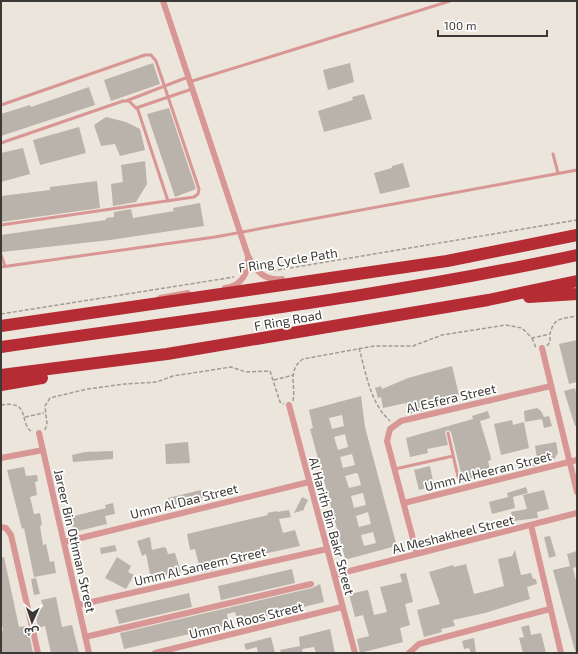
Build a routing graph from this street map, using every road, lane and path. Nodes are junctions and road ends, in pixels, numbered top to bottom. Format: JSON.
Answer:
{"nodes":[{"id":1,"x":163,"y":1,"type":"edge"},
{"id":2,"x":450,"y":1,"type":"edge"},
{"id":3,"x":189,"y":80,"type":"junction"},
{"id":4,"x":165,"y":86,"type":"junction"},
{"id":5,"x":192,"y":89,"type":"junction"},
{"id":6,"x":168,"y":97,"type":"junction"},
{"id":7,"x":126,"y":101,"type":"junction"},
{"id":8,"x":1,"y":106,"type":"edge"},
{"id":9,"x":136,"y":108,"type":"junction"},
{"id":10,"x":1,"y":143,"type":"edge"},
{"id":11,"x":553,"y":154,"type":"dead end"},
{"id":12,"x":577,"y":170,"type":"edge"},
{"id":13,"x":558,"y":173,"type":"junction"},
{"id":14,"x":168,"y":201,"type":"junction"},
{"id":15,"x":577,"y":220,"type":"edge"},
{"id":16,"x":1,"y":226,"type":"edge"},
{"id":17,"x":240,"y":233,"type":"junction"},
{"id":18,"x":577,"y":235,"type":"edge"},
{"id":19,"x":1,"y":255,"type":"edge"},
{"id":20,"x":577,"y":255,"type":"edge"},
{"id":21,"x":248,"y":256,"type":"junction"},
{"id":22,"x":5,"y":266,"type":"junction"},
{"id":23,"x":1,"y":267,"type":"edge"},
{"id":24,"x":259,"y":273,"type":"junction"},
{"id":25,"x":245,"y":275,"type":"junction"},
{"id":26,"x":340,"y":278,"type":"junction"},
{"id":27,"x":577,"y":281,"type":"edge"},
{"id":28,"x":577,"y":294,"type":"edge"},
{"id":29,"x":488,"y":300,"type":"junction"},
{"id":30,"x":147,"y":305,"type":"junction"},
{"id":31,"x":1,"y":314,"type":"edge"},
{"id":32,"x":577,"y":316,"type":"edge"},
{"id":33,"x":1,"y":326,"type":"edge"},
{"id":34,"x":1,"y":347,"type":"edge"},
{"id":35,"x":359,"y":348,"type":"junction"},
{"id":36,"x":542,"y":348,"type":"dead end"},
{"id":37,"x":167,"y":354,"type":"junction"},
{"id":38,"x":1,"y":375,"type":"edge"},
{"id":39,"x":293,"y":375,"type":"junction"},
{"id":40,"x":274,"y":380,"type":"junction"},
{"id":41,"x":1,"y":385,"type":"edge"},
{"id":42,"x":551,"y":386,"type":"junction"},
{"id":43,"x":1,"y":405,"type":"edge"},
{"id":44,"x":289,"y":406,"type":"junction"},
{"id":45,"x":44,"y":413,"type":"junction"},
{"id":46,"x":25,"y":417,"type":"junction"},
{"id":47,"x":394,"y":424,"type":"junction"},
{"id":48,"x":39,"y":433,"type":"junction"},
{"id":49,"x":448,"y":433,"type":"dead end"},
{"id":50,"x":43,"y":450,"type":"junction"},
{"id":51,"x":453,"y":456,"type":"junction"},
{"id":52,"x":1,"y":458,"type":"edge"},
{"id":53,"x":577,"y":460,"type":"edge"},
{"id":54,"x":569,"y":463,"type":"junction"},
{"id":55,"x":395,"y":469,"type":"junction"},
{"id":56,"x":458,"y":477,"type":"dead end"},
{"id":57,"x":309,"y":482,"type":"junction"},
{"id":58,"x":577,"y":492,"type":"edge"},
{"id":59,"x":404,"y":503,"type":"junction"},
{"id":60,"x":577,"y":513,"type":"edge"},
{"id":61,"x":531,"y":525,"type":"junction"},
{"id":62,"x":1,"y":527,"type":"edge"},
{"id":63,"x":64,"y":542,"type":"junction"},
{"id":64,"x":327,"y":549,"type":"junction"},
{"id":65,"x":417,"y":554,"type":"junction"},
{"id":66,"x":334,"y":575,"type":"junction"},
{"id":67,"x":311,"y":584,"type":"dead end"},
{"id":68,"x":78,"y":605,"type":"junction"},
{"id":69,"x":342,"y":607,"type":"junction"},
{"id":70,"x":550,"y":609,"type":"junction"},
{"id":71,"x":85,"y":637,"type":"junction"},
{"id":72,"x":38,"y":653,"type":"edge"},
{"id":73,"x":89,"y":653,"type":"edge"},
{"id":74,"x":155,"y":653,"type":"edge"},
{"id":75,"x":355,"y":653,"type":"edge"},
{"id":76,"x":409,"y":653,"type":"edge"},
{"id":77,"x":561,"y":653,"type":"edge"}],
"edges":[{"from":1,"to":3,"type":"street"},
{"from":2,"to":3,"type":"lane"},
{"from":3,"to":4,"type":"lane"},
{"from":3,"to":5,"type":"street"},
{"from":4,"to":6,"type":"lane"},
{"from":4,"to":7,"type":"lane"},
{"from":4,"to":8,"type":"lane"},
{"from":5,"to":6,"type":"lane"},
{"from":5,"to":17,"type":"street"},
{"from":6,"to":9,"type":"lane"},
{"from":6,"to":14,"type":"lane"},
{"from":7,"to":9,"type":"lane"},
{"from":7,"to":10,"type":"lane"},
{"from":9,"to":14,"type":"lane"},
{"from":11,"to":13,"type":"lane"},
{"from":12,"to":13,"type":"lane"},
{"from":13,"to":17,"type":"lane"},
{"from":14,"to":16,"type":"lane"},
{"from":15,"to":24,"type":"path","name":"F Ring Cycle Path"},
{"from":17,"to":21,"type":"street"},
{"from":17,"to":22,"type":"lane"},
{"from":18,"to":26,"type":"highway"},
{"from":19,"to":22,"type":"lane"},
{"from":20,"to":34,"type":"highway","name":"F Ring Road"},
{"from":21,"to":24,"type":"street"},
{"from":21,"to":25,"type":"street"},
{"from":22,"to":23,"type":"lane"},
{"from":24,"to":26,"type":"street"},
{"from":25,"to":30,"type":"street"},
{"from":25,"to":31,"type":"path","name":"F Ring Cycle Path"},
{"from":26,"to":30,"type":"highway"},
{"from":27,"to":29,"type":"highway","name":"F Ring Road"},
{"from":28,"to":29,"type":"highway"},
{"from":29,"to":37,"type":"highway","name":"F Ring Road"},
{"from":30,"to":33,"type":"highway"},
{"from":32,"to":35,"type":"path"},
{"from":35,"to":39,"type":"path"},
{"from":35,"to":47,"type":"path"},
{"from":36,"to":42,"type":"street"},
{"from":37,"to":38,"type":"highway","name":"F Ring Road"},
{"from":37,"to":41,"type":"highway"},
{"from":39,"to":40,"type":"path"},
{"from":39,"to":44,"type":"path"},
{"from":40,"to":44,"type":"path"},
{"from":40,"to":45,"type":"path"},
{"from":42,"to":47,"type":"street","name":"Al Esfera Street"},
{"from":42,"to":54,"type":"street"},
{"from":43,"to":46,"type":"path"},
{"from":44,"to":57,"type":"street","name":"Al Harith Bin Bakr Street"},
{"from":45,"to":46,"type":"path"},
{"from":45,"to":48,"type":"path"},
{"from":46,"to":48,"type":"path"},
{"from":47,"to":55,"type":"street","name":"Al Esfera Street"},
{"from":48,"to":50,"type":"street","name":"Jareer Bin Othman Street"},
{"from":49,"to":51,"type":"lane"},
{"from":50,"to":52,"type":"street"},
{"from":50,"to":63,"type":"street","name":"Jareer Bin Othman Street"},
{"from":51,"to":55,"type":"lane"},
{"from":51,"to":56,"type":"lane"},
{"from":53,"to":54,"type":"street","name":"Umm Al Heeran Street"},
{"from":54,"to":58,"type":"street"},
{"from":54,"to":59,"type":"street","name":"Umm Al Heeran Street"},
{"from":55,"to":59,"type":"street","name":"Al Esfera Street"},
{"from":57,"to":63,"type":"street","name":"Umm Al Daa Street"},
{"from":57,"to":64,"type":"street","name":"Al Harith Bin Bakr Street"},
{"from":59,"to":65,"type":"street","name":"Al Esfera Street"},
{"from":60,"to":61,"type":"street","name":"Al Meshakheel Street"},
{"from":61,"to":65,"type":"street","name":"Al Meshakheel Street"},
{"from":61,"to":70,"type":"street"},
{"from":62,"to":72,"type":"street"},
{"from":63,"to":68,"type":"street","name":"Jareer Bin Othman Street"},
{"from":64,"to":66,"type":"street","name":"Al Harith Bin Bakr Street"},
{"from":64,"to":68,"type":"street","name":"Umm Al Saneem Street"},
{"from":65,"to":66,"type":"street","name":"Al Meshakheel Street"},
{"from":66,"to":69,"type":"street","name":"Al Harith Bin Bakr Street"},
{"from":67,"to":71,"type":"street"},
{"from":68,"to":71,"type":"street","name":"Jareer Bin Othman Street"},
{"from":69,"to":74,"type":"street","name":"Umm Al Roos Street"},
{"from":69,"to":75,"type":"street","name":"Al Harith Bin Bakr Street"},
{"from":70,"to":76,"type":"street"},
{"from":70,"to":77,"type":"street"},
{"from":71,"to":73,"type":"street","name":"Jareer Bin Othman Street"}]}
